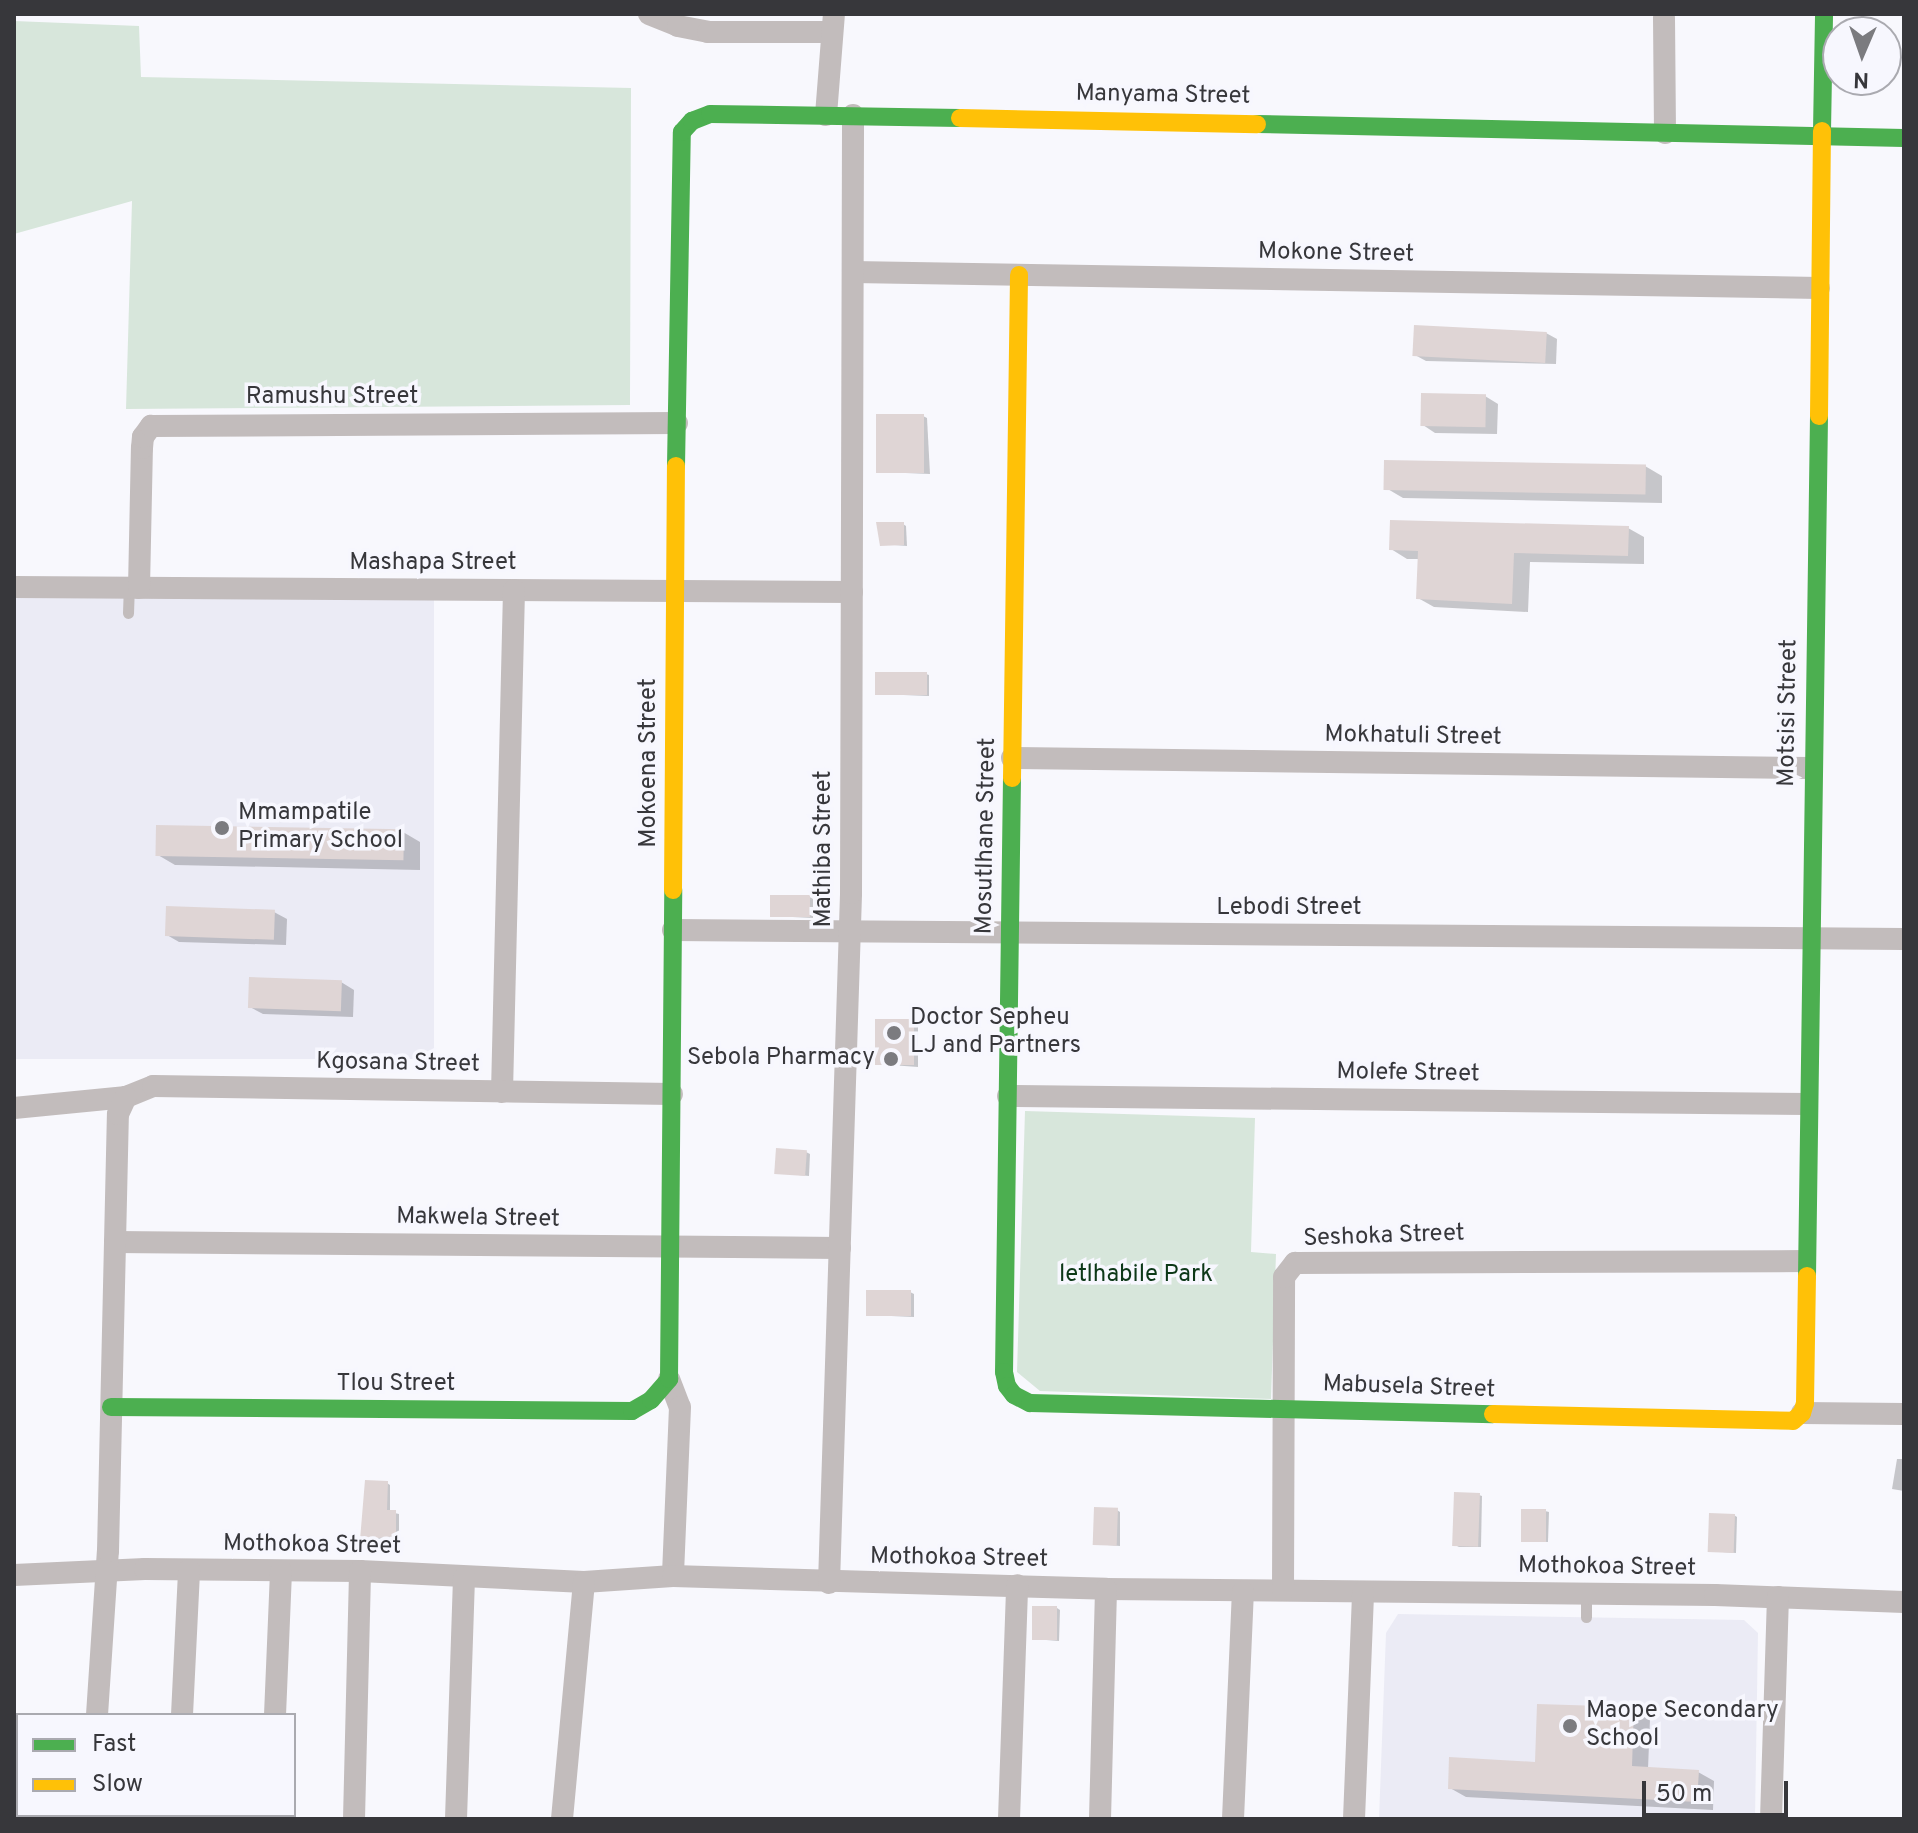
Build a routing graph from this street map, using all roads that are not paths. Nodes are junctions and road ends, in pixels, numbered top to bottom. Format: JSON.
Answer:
{"nodes":[{"id":1,"x":649,"y":14,"type":"edge"},
{"id":2,"x":1824,"y":14,"type":"edge"},
{"id":3,"x":1664,"y":18,"type":"dead end"},
{"id":4,"x":833,"y":30,"type":"edge"},
{"id":5,"x":826,"y":115,"type":"junction"},
{"id":6,"x":853,"y":115,"type":"junction"},
{"id":7,"x":1665,"y":133,"type":"junction"},
{"id":8,"x":1821,"y":136,"type":"junction"},
{"id":9,"x":1904,"y":138,"type":"edge"},
{"id":10,"x":679,"y":147,"type":"joint"},
{"id":11,"x":853,"y":272,"type":"junction"},
{"id":12,"x":1019,"y":275,"type":"junction"},
{"id":13,"x":1819,"y":288,"type":"junction"},
{"id":14,"x":677,"y":423,"type":"junction"},
{"id":15,"x":14,"y":587,"type":"edge"},
{"id":16,"x":134,"y":588,"type":"junction"},
{"id":17,"x":514,"y":590,"type":"junction"},
{"id":18,"x":675,"y":591,"type":"junction"},
{"id":19,"x":852,"y":592,"type":"junction"},
{"id":20,"x":128,"y":613,"type":"dead end"},
{"id":21,"x":1012,"y":758,"type":"junction"},
{"id":22,"x":1812,"y":768,"type":"junction"},
{"id":23,"x":673,"y":930,"type":"junction"},
{"id":24,"x":851,"y":931,"type":"junction"},
{"id":25,"x":1010,"y":933,"type":"junction"},
{"id":26,"x":1810,"y":939,"type":"junction"},
{"id":27,"x":1904,"y":939,"type":"edge"},
{"id":28,"x":502,"y":1092,"type":"junction"},
{"id":29,"x":672,"y":1094,"type":"junction"},
{"id":30,"x":1008,"y":1096,"type":"junction"},
{"id":31,"x":126,"y":1097,"type":"junction"},
{"id":32,"x":1807,"y":1104,"type":"junction"},
{"id":33,"x":14,"y":1108,"type":"edge"},
{"id":34,"x":115,"y":1242,"type":"junction"},
{"id":35,"x":670,"y":1247,"type":"junction"},
{"id":36,"x":840,"y":1248,"type":"junction"},
{"id":37,"x":1805,"y":1261,"type":"junction"},
{"id":38,"x":669,"y":1379,"type":"junction"},
{"id":39,"x":1014,"y":1395,"type":"joint"},
{"id":40,"x":111,"y":1407,"type":"junction"},
{"id":41,"x":1286,"y":1408,"type":"junction"},
{"id":42,"x":1802,"y":1413,"type":"junction"},
{"id":43,"x":1904,"y":1414,"type":"edge"},
{"id":44,"x":189,"y":1570,"type":"junction"},
{"id":45,"x":104,"y":1571,"type":"junction"},
{"id":46,"x":281,"y":1571,"type":"junction"},
{"id":47,"x":360,"y":1571,"type":"junction"},
{"id":48,"x":14,"y":1575,"type":"edge"},
{"id":49,"x":673,"y":1576,"type":"junction"},
{"id":50,"x":464,"y":1578,"type":"junction"},
{"id":51,"x":584,"y":1582,"type":"junction"},
{"id":52,"x":829,"y":1583,"type":"junction"},
{"id":53,"x":1017,"y":1585,"type":"junction"},
{"id":54,"x":1106,"y":1589,"type":"junction"},
{"id":55,"x":1283,"y":1590,"type":"junction"},
{"id":56,"x":1243,"y":1592,"type":"junction"},
{"id":57,"x":1363,"y":1592,"type":"junction"},
{"id":58,"x":1586,"y":1594,"type":"junction"},
{"id":59,"x":1778,"y":1597,"type":"junction"},
{"id":60,"x":1904,"y":1602,"type":"edge"},
{"id":61,"x":1586,"y":1617,"type":"dead end"},
{"id":62,"x":97,"y":1713,"type":"edge"},
{"id":63,"x":182,"y":1713,"type":"edge"},
{"id":64,"x":275,"y":1713,"type":"edge"},
{"id":65,"x":14,"y":1802,"type":"edge"},
{"id":66,"x":16,"y":1819,"type":"edge"},
{"id":67,"x":354,"y":1819,"type":"edge"},
{"id":68,"x":456,"y":1819,"type":"edge"},
{"id":69,"x":562,"y":1819,"type":"edge"},
{"id":70,"x":1009,"y":1819,"type":"edge"},
{"id":71,"x":1100,"y":1819,"type":"edge"},
{"id":72,"x":1233,"y":1819,"type":"edge"},
{"id":73,"x":1354,"y":1819,"type":"edge"},
{"id":74,"x":1771,"y":1819,"type":"edge"}],
"edges":[{"from":1,"to":4,"type":"street"},
{"from":2,"to":8,"type":"street","name":"Motsisi Street"},
{"from":3,"to":7,"type":"street"},
{"from":4,"to":5,"type":"street"},
{"from":5,"to":6,"type":"street","name":"Manyama Street"},
{"from":5,"to":10,"type":"street","name":"Manyama Street"},
{"from":6,"to":7,"type":"street","name":"Manyama Street"},
{"from":6,"to":11,"type":"street","name":"Mathiba Street"},
{"from":7,"to":8,"type":"street","name":"Manyama Street"},
{"from":8,"to":9,"type":"street","name":"Manyama Street"},
{"from":8,"to":13,"type":"street","name":"Motsisi Street"},
{"from":10,"to":14,"type":"street","name":"Mokoena Street"},
{"from":11,"to":12,"type":"street","name":"Mokone Street"},
{"from":11,"to":19,"type":"street","name":"Mathiba Street"},
{"from":12,"to":13,"type":"street","name":"Mokone Street"},
{"from":12,"to":21,"type":"street","name":"Mosutlhane Street"},
{"from":13,"to":22,"type":"street","name":"Motsisi Street"},
{"from":14,"to":16,"type":"street","name":"Ramushu Street"},
{"from":14,"to":18,"type":"street","name":"Mokoena Street"},
{"from":15,"to":16,"type":"street","name":"Mashapa Street"},
{"from":16,"to":17,"type":"street","name":"Mashapa Street"},
{"from":16,"to":20,"type":"lane"},
{"from":17,"to":18,"type":"street","name":"Mashapa Street"},
{"from":17,"to":28,"type":"street"},
{"from":18,"to":19,"type":"street","name":"Mashapa Street"},
{"from":18,"to":23,"type":"street","name":"Mokoena Street"},
{"from":19,"to":24,"type":"street","name":"Mathiba Street"},
{"from":21,"to":22,"type":"street","name":"Mokhatuli Street"},
{"from":21,"to":25,"type":"street","name":"Mosutlhane Street"},
{"from":22,"to":26,"type":"street","name":"Motsisi Street"},
{"from":23,"to":24,"type":"street","name":"Lebodi Street"},
{"from":23,"to":29,"type":"street","name":"Mokoena Street"},
{"from":24,"to":25,"type":"street","name":"Lebodi Street"},
{"from":24,"to":36,"type":"street","name":"Mathiba Street"},
{"from":25,"to":26,"type":"street","name":"Lebodi Street"},
{"from":25,"to":30,"type":"street","name":"Mosutlhane Street"},
{"from":26,"to":27,"type":"street","name":"Lebodi Street"},
{"from":26,"to":32,"type":"street","name":"Motsisi Street"},
{"from":28,"to":29,"type":"street","name":"Kgosana Street"},
{"from":28,"to":31,"type":"street","name":"Kgosana Street"},
{"from":29,"to":35,"type":"street","name":"Mokoena Street"},
{"from":30,"to":32,"type":"street","name":"Molefe Street"},
{"from":30,"to":39,"type":"street","name":"Mosutlhane Street"},
{"from":31,"to":33,"type":"street","name":"Kgosana Street"},
{"from":31,"to":34,"type":"street"},
{"from":32,"to":37,"type":"street","name":"Motsisi Street"},
{"from":34,"to":35,"type":"street","name":"Makwela Street"},
{"from":34,"to":40,"type":"street"},
{"from":35,"to":36,"type":"street","name":"Makwela Street"},
{"from":35,"to":38,"type":"street","name":"Mokoena Street"},
{"from":36,"to":52,"type":"street","name":"Mathiba Street"},
{"from":37,"to":41,"type":"street","name":"Seshoka Street"},
{"from":37,"to":42,"type":"street","name":"Motsisi Street"},
{"from":38,"to":40,"type":"street","name":"Tlou Street"},
{"from":38,"to":49,"type":"street"},
{"from":39,"to":41,"type":"street","name":"Mabusela Street"},
{"from":40,"to":45,"type":"street"},
{"from":41,"to":42,"type":"street","name":"Mabusela Street"},
{"from":41,"to":55,"type":"street","name":"Seshoka Street"},
{"from":42,"to":43,"type":"street"},
{"from":44,"to":45,"type":"street","name":"Mothokoa Street"},
{"from":44,"to":46,"type":"street","name":"Mothokoa Street"},
{"from":44,"to":63,"type":"street"},
{"from":45,"to":48,"type":"street","name":"Mothokoa Street"},
{"from":45,"to":62,"type":"street"},
{"from":46,"to":47,"type":"street","name":"Mothokoa Street"},
{"from":46,"to":64,"type":"street"},
{"from":47,"to":50,"type":"street","name":"Mothokoa Street"},
{"from":47,"to":67,"type":"street"},
{"from":49,"to":51,"type":"street","name":"Mothokoa Street"},
{"from":49,"to":52,"type":"street","name":"Mothokoa Street"},
{"from":50,"to":51,"type":"street","name":"Mothokoa Street"},
{"from":50,"to":68,"type":"street"},
{"from":51,"to":69,"type":"street"},
{"from":52,"to":53,"type":"street","name":"Mothokoa Street"},
{"from":53,"to":54,"type":"street","name":"Mothokoa Street"},
{"from":53,"to":70,"type":"street"},
{"from":54,"to":56,"type":"street","name":"Mothokoa Street"},
{"from":54,"to":71,"type":"street"},
{"from":55,"to":56,"type":"street","name":"Mothokoa Street"},
{"from":55,"to":57,"type":"street","name":"Mothokoa Street"},
{"from":56,"to":72,"type":"street"},
{"from":57,"to":58,"type":"street","name":"Mothokoa Street"},
{"from":57,"to":73,"type":"street"},
{"from":58,"to":59,"type":"street","name":"Mothokoa Street"},
{"from":58,"to":61,"type":"lane"},
{"from":59,"to":60,"type":"street","name":"Mothokoa Street"},
{"from":59,"to":74,"type":"street"},
{"from":65,"to":66,"type":"street"}]}
